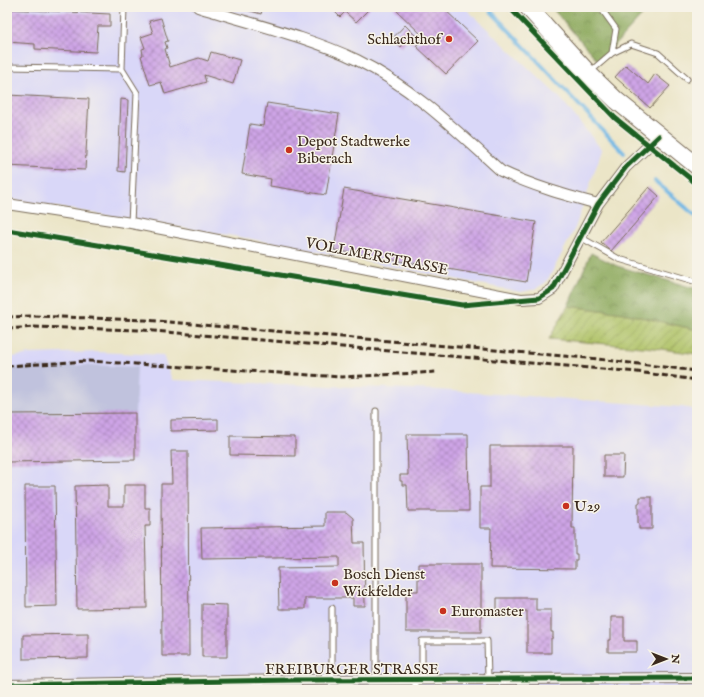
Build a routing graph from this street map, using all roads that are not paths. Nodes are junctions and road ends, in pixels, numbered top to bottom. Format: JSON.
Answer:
{"nodes":[{"id":1,"x":124,"y":7,"type":"edge"},
{"id":2,"x":198,"y":7,"type":"edge"},
{"id":3,"x":528,"y":7,"type":"edge"},
{"id":4,"x":600,"y":7,"type":"edge"},
{"id":5,"x":612,"y":52,"type":"junction"},
{"id":6,"x":7,"y":67,"type":"edge"},
{"id":7,"x":594,"y":68,"type":"junction"},
{"id":8,"x":122,"y":69,"type":"junction"},
{"id":9,"x":687,"y":79,"type":"dead end"},
{"id":10,"x":659,"y":136,"type":"junction"},
{"id":11,"x":697,"y":166,"type":"edge"},
{"id":12,"x":7,"y":204,"type":"edge"},
{"id":13,"x":598,"y":204,"type":"junction"},
{"id":14,"x":131,"y":223,"type":"junction"},
{"id":15,"x":579,"y":236,"type":"junction"},
{"id":16,"x":697,"y":282,"type":"edge"},
{"id":17,"x":376,"y":411,"type":"dead end"},
{"id":18,"x":332,"y":608,"type":"dead end"},
{"id":19,"x":697,"y":678,"type":"edge"},
{"id":20,"x":332,"y":680,"type":"junction"},
{"id":21,"x":488,"y":680,"type":"junction"},
{"id":22,"x":376,"y":681,"type":"junction"},
{"id":23,"x":417,"y":683,"type":"edge"},
{"id":24,"x":7,"y":685,"type":"edge"},
{"id":25,"x":294,"y":685,"type":"edge"}],
"edges":[{"from":1,"to":8,"type":"lane"},
{"from":2,"to":13,"type":"street"},
{"from":3,"to":7,"type":"main road"},
{"from":4,"to":5,"type":"lane"},
{"from":5,"to":7,"type":"lane"},
{"from":5,"to":9,"type":"lane"},
{"from":6,"to":8,"type":"lane"},
{"from":7,"to":10,"type":"main road"},
{"from":8,"to":14,"type":"lane"},
{"from":10,"to":11,"type":"main road"},
{"from":10,"to":13,"type":"street","name":"VOLLMERSTRASSE"},
{"from":12,"to":14,"type":"street","name":"VOLLMERSTRASSE"},
{"from":13,"to":15,"type":"street","name":"VOLLMERSTRASSE"},
{"from":14,"to":15,"type":"street","name":"VOLLMERSTRASSE"},
{"from":15,"to":16,"type":"lane"},
{"from":17,"to":22,"type":"lane","name":"FREIBURGER STRASSE"},
{"from":18,"to":20,"type":"lane"},
{"from":19,"to":21,"type":"street","name":"FREIBURGER STRASSE"},
{"from":20,"to":22,"type":"street","name":"FREIBURGER STRASSE"},
{"from":20,"to":25,"type":"street","name":"FREIBURGER STRASSE"},
{"from":21,"to":23,"type":"street","name":"FREIBURGER STRASSE"},
{"from":21,"to":23,"type":"lane"},
{"from":22,"to":23,"type":"street","name":"FREIBURGER STRASSE"},
{"from":24,"to":25,"type":"street","name":"FREIBURGER STRASSE"}]}
